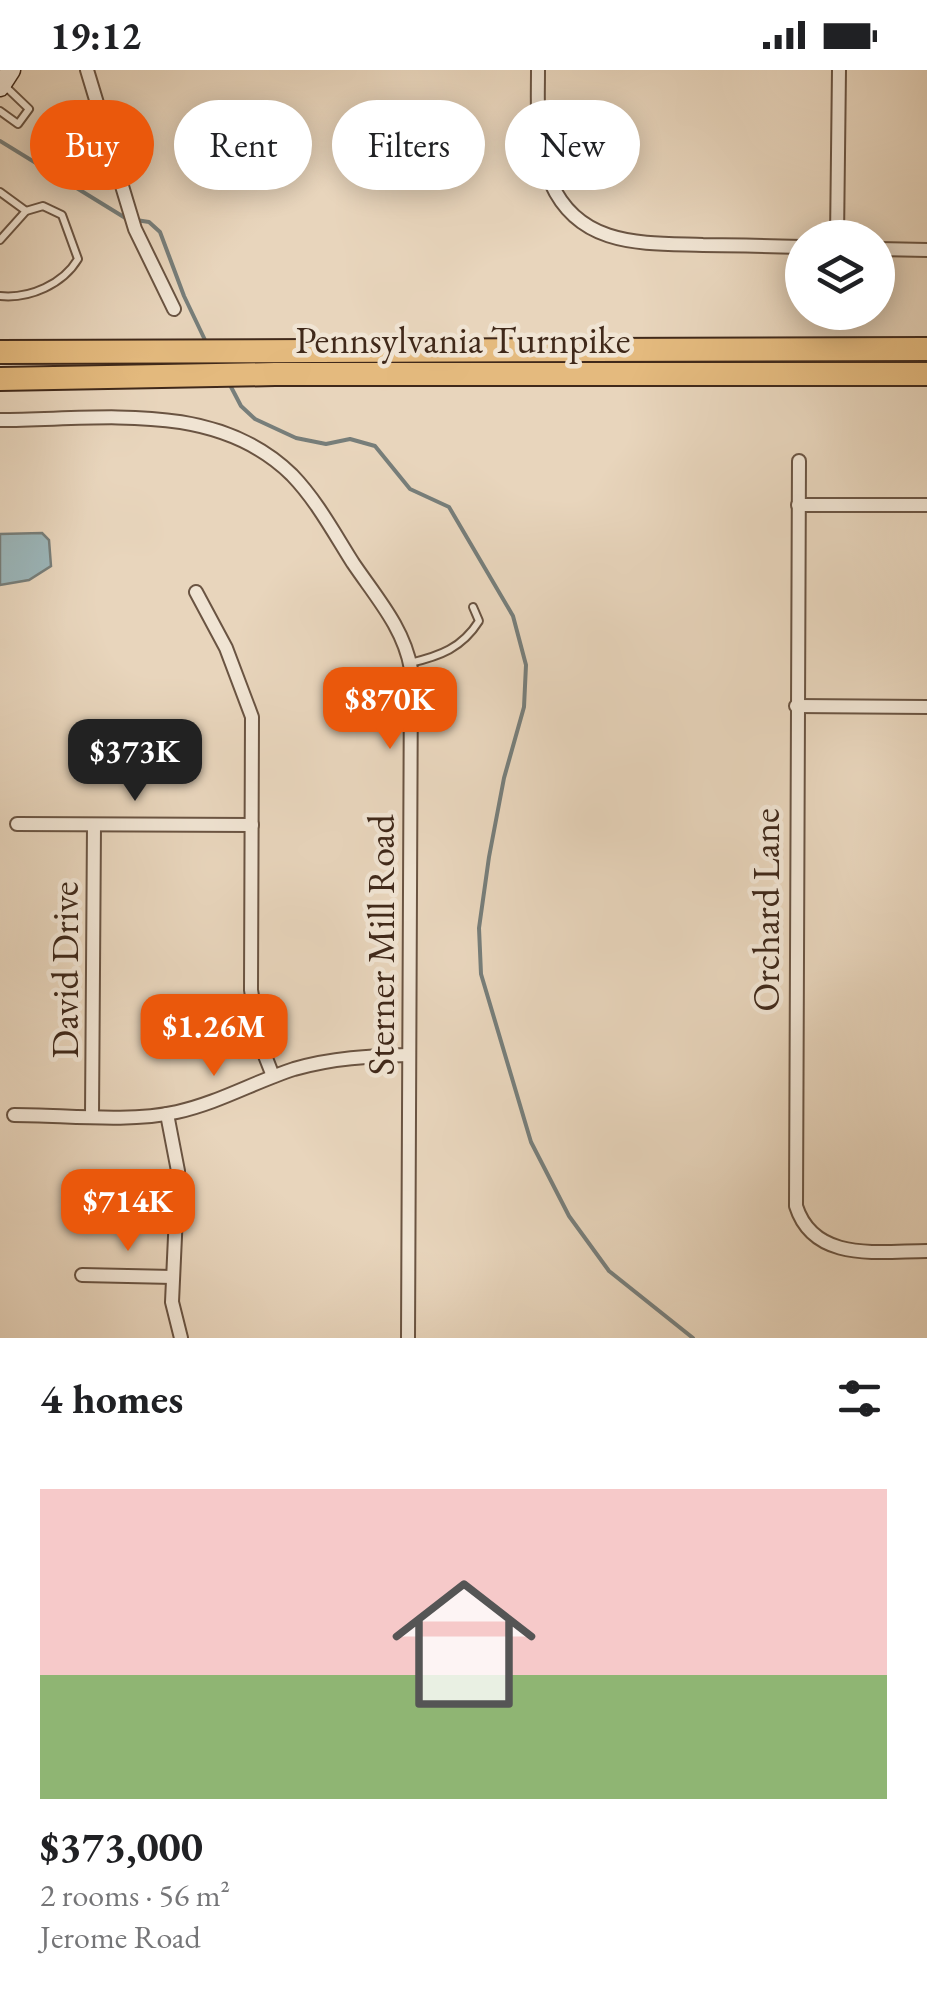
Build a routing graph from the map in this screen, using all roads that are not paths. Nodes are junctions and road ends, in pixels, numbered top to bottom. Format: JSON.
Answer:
{"nodes":[{"id":1,"x":87,"y":70,"type":"edge"},
{"id":2,"x":538,"y":70,"type":"edge"},
{"id":3,"x":838,"y":70,"type":"edge"},
{"id":4,"x":3,"y":81,"type":"edge"},
{"id":5,"x":0,"y":111,"type":"edge"},
{"id":6,"x":0,"y":192,"type":"edge"},
{"id":7,"x":26,"y":212,"type":"junction"},
{"id":8,"x":837,"y":220,"type":"edge"},
{"id":9,"x":0,"y":240,"type":"edge"},
{"id":10,"x":785,"y":247,"type":"edge"},
{"id":11,"x":895,"y":249,"type":"edge"},
{"id":12,"x":927,"y":250,"type":"edge"},
{"id":13,"x":0,"y":296,"type":"edge"},
{"id":14,"x":174,"y":309,"type":"dead end"},
{"id":15,"x":927,"y":349,"type":"edge"},
{"id":16,"x":0,"y":352,"type":"edge"},
{"id":17,"x":927,"y":374,"type":"edge"},
{"id":18,"x":0,"y":379,"type":"edge"},
{"id":19,"x":0,"y":420,"type":"edge"},
{"id":20,"x":799,"y":461,"type":"dead end"},
{"id":21,"x":798,"y":505,"type":"junction"},
{"id":22,"x":927,"y":506,"type":"edge"},
{"id":23,"x":196,"y":592,"type":"dead end"},
{"id":24,"x":473,"y":607,"type":"dead end"},
{"id":25,"x":410,"y":663,"type":"junction"},
{"id":26,"x":796,"y":706,"type":"junction"},
{"id":27,"x":927,"y":708,"type":"edge"},
{"id":28,"x":17,"y":824,"type":"dead end"},
{"id":29,"x":94,"y":826,"type":"junction"},
{"id":30,"x":252,"y":826,"type":"junction"},
{"id":31,"x":409,"y":1055,"type":"junction"},
{"id":32,"x":273,"y":1076,"type":"junction"},
{"id":33,"x":14,"y":1114,"type":"dead end"},
{"id":34,"x":168,"y":1114,"type":"junction"},
{"id":35,"x":92,"y":1115,"type":"junction"},
{"id":36,"x":927,"y":1251,"type":"edge"},
{"id":37,"x":82,"y":1275,"type":"dead end"},
{"id":38,"x":172,"y":1277,"type":"junction"},
{"id":39,"x":180,"y":1338,"type":"edge"},
{"id":40,"x":408,"y":1338,"type":"edge"}],
"edges":[{"from":1,"to":14,"type":"street"},
{"from":2,"to":10,"type":"street"},
{"from":3,"to":8,"type":"street"},
{"from":4,"to":5,"type":"lane"},
{"from":6,"to":7,"type":"lane"},
{"from":7,"to":9,"type":"lane"},
{"from":7,"to":13,"type":"lane"},
{"from":11,"to":12,"type":"street"},
{"from":15,"to":16,"type":"highway","name":"Pennsylvania Turnpike"},
{"from":17,"to":18,"type":"highway","name":"Pennsylvania Turnpike"},
{"from":19,"to":25,"type":"street","name":"Sterner Mill Road"},
{"from":20,"to":21,"type":"street","name":"Orchard Lane"},
{"from":21,"to":22,"type":"street"},
{"from":21,"to":26,"type":"street","name":"Orchard Lane"},
{"from":23,"to":30,"type":"street"},
{"from":24,"to":25,"type":"lane"},
{"from":25,"to":31,"type":"street","name":"Sterner Mill Road"},
{"from":26,"to":27,"type":"street"},
{"from":26,"to":36,"type":"street","name":"Orchard Lane"},
{"from":28,"to":29,"type":"street"},
{"from":29,"to":30,"type":"street"},
{"from":29,"to":35,"type":"street","name":"David Drive"},
{"from":30,"to":32,"type":"street"},
{"from":31,"to":32,"type":"street"},
{"from":31,"to":40,"type":"street","name":"Sterner Mill Road"},
{"from":32,"to":34,"type":"street"},
{"from":33,"to":35,"type":"street"},
{"from":34,"to":35,"type":"street"},
{"from":34,"to":38,"type":"street"},
{"from":37,"to":38,"type":"street"},
{"from":38,"to":39,"type":"street"}]}
